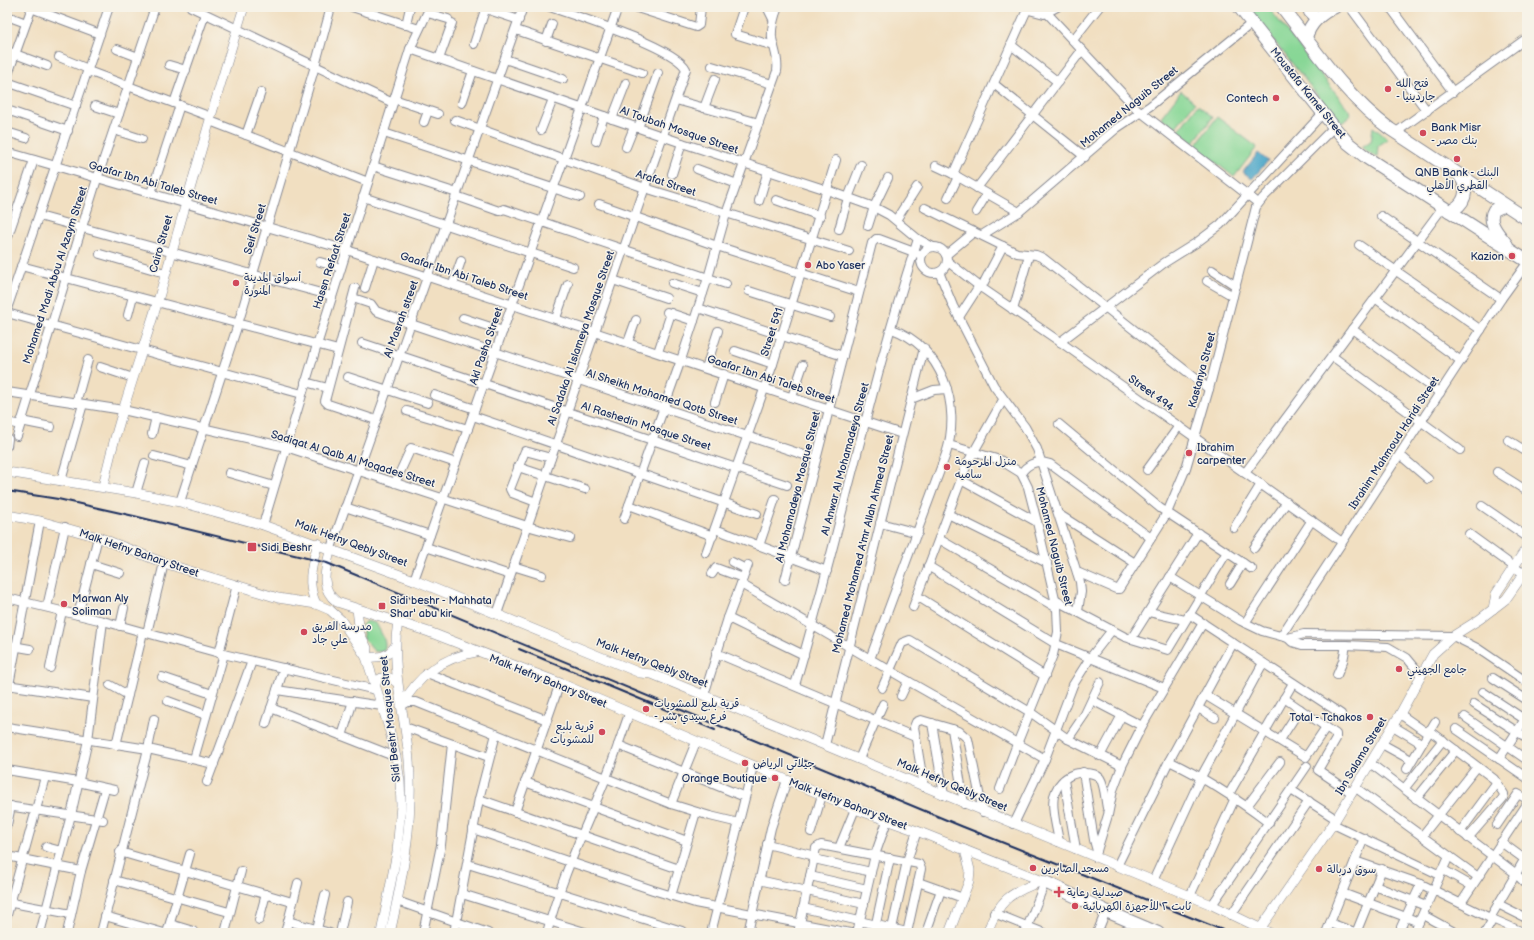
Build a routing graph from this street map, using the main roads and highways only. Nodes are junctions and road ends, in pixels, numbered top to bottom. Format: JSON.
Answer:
{"nodes":[{"id":1,"x":1239,"y":7,"type":"edge"},
{"id":2,"x":1282,"y":7,"type":"edge"},
{"id":3,"x":1309,"y":7,"type":"edge"},
{"id":4,"x":1336,"y":7,"type":"edge"},
{"id":5,"x":1316,"y":19,"type":"junction"},
{"id":6,"x":1306,"y":37,"type":"junction"},
{"id":7,"x":1460,"y":176,"type":"junction"},
{"id":8,"x":1505,"y":205,"type":"junction"},
{"id":9,"x":1446,"y":209,"type":"junction"},
{"id":10,"x":1527,"y":219,"type":"edge"},
{"id":11,"x":1510,"y":250,"type":"junction"},
{"id":12,"x":1527,"y":262,"type":"edge"},
{"id":13,"x":1043,"y":882,"type":"road end"},
{"id":14,"x":1158,"y":933,"type":"edge"}],
"edges":[{"from":1,"to":9,"type":"main road","name":"Moustafa Kamel Street"},
{"from":2,"to":6,"type":"main road"},
{"from":3,"to":5,"type":"main road"},
{"from":4,"to":5,"type":"main road"},
{"from":5,"to":6,"type":"main road"},
{"from":6,"to":7,"type":"main road"},
{"from":7,"to":8,"type":"main road"},
{"from":7,"to":9,"type":"main road"},
{"from":8,"to":10,"type":"main road"},
{"from":8,"to":11,"type":"main road"},
{"from":9,"to":11,"type":"main road","name":"Moustafa Kamel Street"},
{"from":11,"to":12,"type":"main road","name":"Moustafa Kamel Street"},
{"from":13,"to":14,"type":"main road","name":"Malk Hefny Bahary Street"}]}
